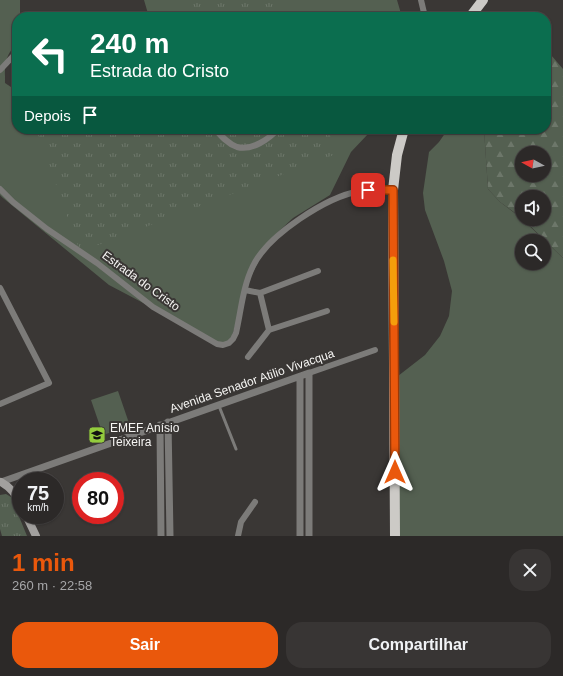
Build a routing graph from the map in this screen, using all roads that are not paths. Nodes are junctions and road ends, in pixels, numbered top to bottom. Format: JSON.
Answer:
{"nodes":[{"id":1,"x":421,"y":0,"type":"edge"},
{"id":2,"x":483,"y":0,"type":"edge"},
{"id":3,"x":424,"y":12,"type":"edge"},
{"id":4,"x":474,"y":12,"type":"edge"},
{"id":5,"x":12,"y":57,"type":"edge"},
{"id":6,"x":0,"y":70,"type":"edge"},
{"id":7,"x":220,"y":134,"type":"edge"},
{"id":8,"x":274,"y":134,"type":"edge"},
{"id":9,"x":403,"y":134,"type":"edge"},
{"id":10,"x":0,"y":189,"type":"edge"},
{"id":11,"x":393,"y":190,"type":"junction"},
{"id":12,"x":318,"y":271,"type":"dead end"},
{"id":13,"x":0,"y":288,"type":"edge"},
{"id":14,"x":245,"y":290,"type":"junction"},
{"id":15,"x":260,"y":294,"type":"junction"},
{"id":16,"x":327,"y":311,"type":"dead end"},
{"id":17,"x":269,"y":330,"type":"junction"},
{"id":18,"x":375,"y":350,"type":"dead end"},
{"id":19,"x":248,"y":357,"type":"dead end"},
{"id":20,"x":309,"y":373,"type":"junction"},
{"id":21,"x":300,"y":377,"type":"junction"},
{"id":22,"x":0,"y":404,"type":"edge"},
{"id":23,"x":218,"y":404,"type":"junction"},
{"id":24,"x":168,"y":422,"type":"junction"},
{"id":25,"x":160,"y":425,"type":"junction"},
{"id":26,"x":236,"y":449,"type":"dead end"},
{"id":27,"x":0,"y":482,"type":"edge"},
{"id":28,"x":12,"y":491,"type":"edge"},
{"id":29,"x":255,"y":502,"type":"dead end"},
{"id":30,"x":30,"y":524,"type":"edge"},
{"id":31,"x":36,"y":536,"type":"edge"},
{"id":32,"x":161,"y":536,"type":"edge"},
{"id":33,"x":170,"y":536,"type":"edge"},
{"id":34,"x":238,"y":536,"type":"edge"},
{"id":35,"x":300,"y":536,"type":"edge"},
{"id":36,"x":309,"y":536,"type":"edge"},
{"id":37,"x":395,"y":536,"type":"edge"}],
"edges":[{"from":1,"to":3,"type":"street"},
{"from":2,"to":4,"type":"highway"},
{"from":5,"to":6,"type":"street"},
{"from":7,"to":8,"type":"street"},
{"from":9,"to":11,"type":"highway"},
{"from":10,"to":14,"type":"street","name":"Estrada do Cristo"},
{"from":11,"to":14,"type":"street","name":"Estrada do Cristo"},
{"from":11,"to":37,"type":"highway"},
{"from":12,"to":15,"type":"street"},
{"from":13,"to":22,"type":"street"},
{"from":14,"to":15,"type":"street"},
{"from":15,"to":17,"type":"street"},
{"from":16,"to":17,"type":"street"},
{"from":17,"to":19,"type":"street"},
{"from":18,"to":20,"type":"street","name":"Avenida Senador Atilio Vivacqua"},
{"from":20,"to":21,"type":"street","name":"Avenida Senador Atilio Vivacqua"},
{"from":20,"to":36,"type":"street"},
{"from":21,"to":23,"type":"street","name":"Avenida Senador Atilio Vivacqua"},
{"from":21,"to":35,"type":"street"},
{"from":23,"to":24,"type":"street","name":"Avenida Senador Atilio Vivacqua"},
{"from":23,"to":26,"type":"lane"},
{"from":24,"to":25,"type":"street","name":"Avenida Senador Atilio Vivacqua"},
{"from":24,"to":33,"type":"street"},
{"from":25,"to":27,"type":"street","name":"Avenida Senador Atilio Vivacqua"},
{"from":25,"to":32,"type":"street"},
{"from":27,"to":28,"type":"main road"},
{"from":29,"to":34,"type":"street"},
{"from":30,"to":31,"type":"main road"}]}
